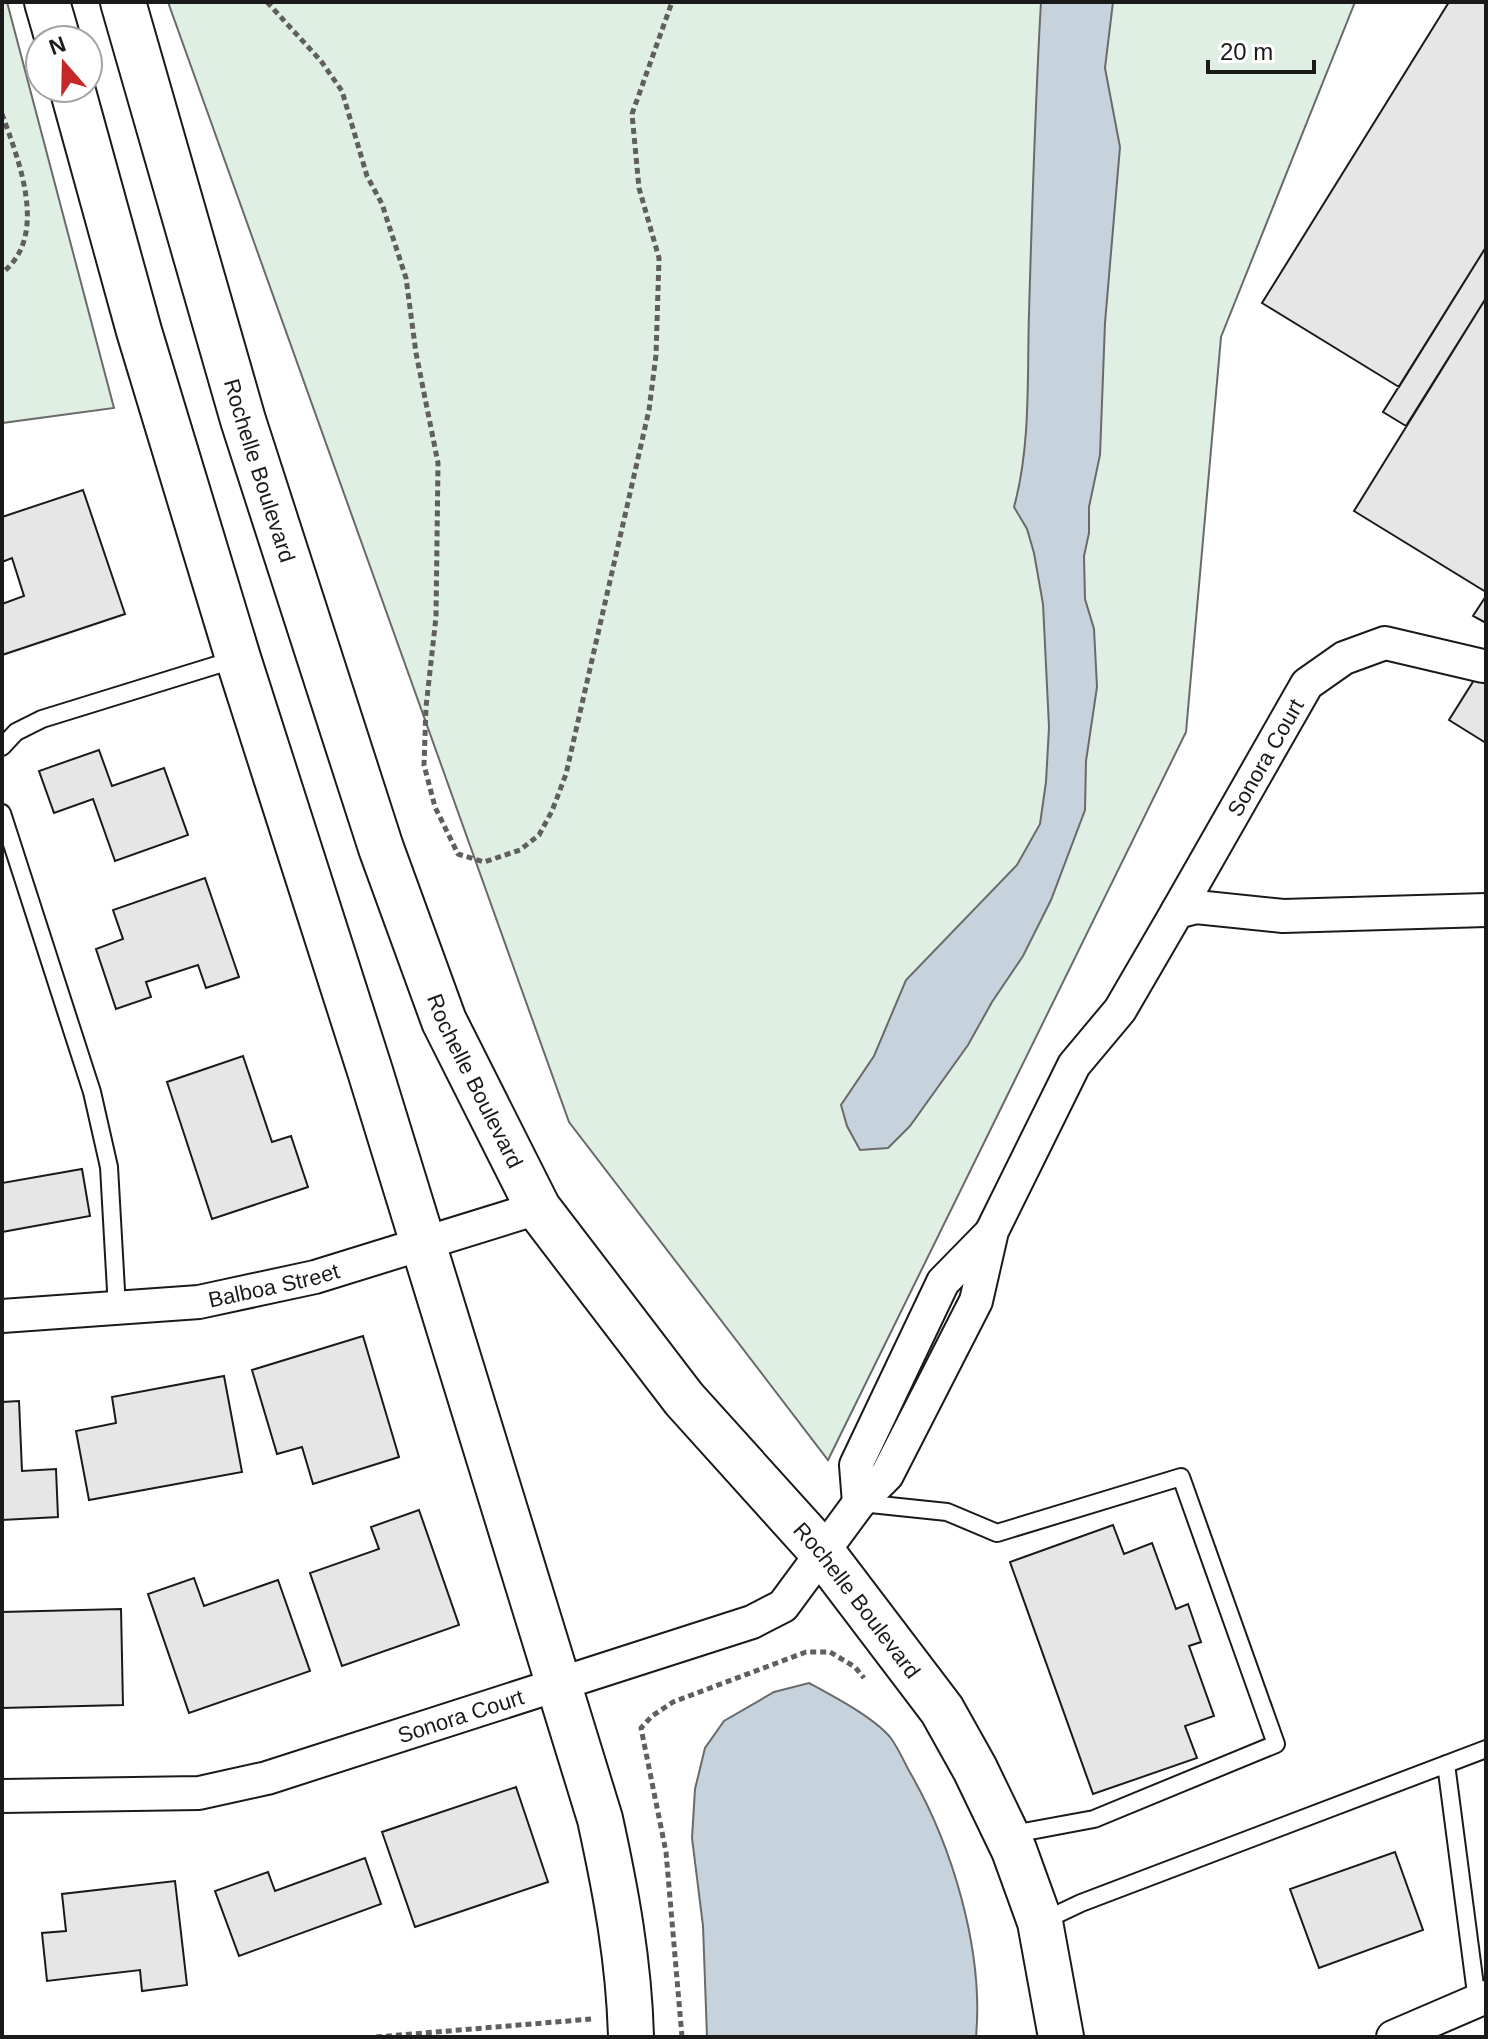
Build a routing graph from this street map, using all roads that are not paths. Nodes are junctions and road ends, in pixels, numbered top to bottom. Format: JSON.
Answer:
{"nodes":[{"id":1,"x":47,"y":2,"type":"edge"},
{"id":2,"x":123,"y":2,"type":"edge"},
{"id":3,"x":53,"y":24,"type":"edge"},
{"id":4,"x":76,"y":104,"type":"edge"},
{"id":5,"x":238,"y":658,"type":"junction"},
{"id":6,"x":1483,"y":666,"type":"dead end"},
{"id":7,"x":2,"y":747,"type":"edge"},
{"id":8,"x":2,"y":813,"type":"edge"},
{"id":9,"x":1486,"y":910,"type":"edge"},
{"id":10,"x":1177,"y":912,"type":"junction"},
{"id":11,"x":538,"y":1208,"type":"junction"},
{"id":12,"x":423,"y":1245,"type":"junction"},
{"id":13,"x":117,"y":1308,"type":"junction"},
{"id":14,"x":2,"y":1316,"type":"edge"},
{"id":15,"x":859,"y":1503,"type":"junction"},
{"id":16,"x":822,"y":1552,"type":"junction"},
{"id":17,"x":559,"y":1684,"type":"junction"},
{"id":18,"x":1486,"y":1749,"type":"edge"},
{"id":19,"x":1446,"y":1764,"type":"junction"},
{"id":20,"x":2,"y":1796,"type":"edge"},
{"id":21,"x":1007,"y":1835,"type":"junction"},
{"id":22,"x":1040,"y":1922,"type":"junction"},
{"id":23,"x":1481,"y":1999,"type":"edge"},
{"id":24,"x":613,"y":2028,"type":"edge"},
{"id":25,"x":1061,"y":2037,"type":"edge"},
{"id":26,"x":1393,"y":2037,"type":"edge"}],
"edges":[{"from":1,"to":3,"type":"main road"},
{"from":2,"to":11,"type":"main road","name":"Rochelle Boulevard"},
{"from":4,"to":5,"type":"main road"},
{"from":5,"to":7,"type":"lane"},
{"from":5,"to":12,"type":"main road"},
{"from":6,"to":10,"type":"street","name":"Sonora Court"},
{"from":8,"to":13,"type":"lane"},
{"from":9,"to":10,"type":"street"},
{"from":10,"to":15,"type":"street","name":"Sonora Court"},
{"from":11,"to":12,"type":"street","name":"Balboa Street"},
{"from":11,"to":16,"type":"main road","name":"Rochelle Boulevard"},
{"from":12,"to":13,"type":"street","name":"Balboa Street"},
{"from":12,"to":17,"type":"main road"},
{"from":13,"to":14,"type":"street","name":"Balboa Street"},
{"from":15,"to":16,"type":"street","name":"Sonora Court"},
{"from":15,"to":21,"type":"lane"},
{"from":16,"to":17,"type":"street","name":"Sonora Court"},
{"from":16,"to":21,"type":"main road","name":"Rochelle Boulevard"},
{"from":17,"to":20,"type":"street","name":"Sonora Court"},
{"from":17,"to":24,"type":"main road"},
{"from":18,"to":19,"type":"lane"},
{"from":19,"to":22,"type":"lane"},
{"from":19,"to":23,"type":"lane"},
{"from":21,"to":22,"type":"main road","name":"Rochelle Boulevard"},
{"from":22,"to":25,"type":"main road","name":"Rochelle Boulevard"},
{"from":23,"to":26,"type":"street"}]}
